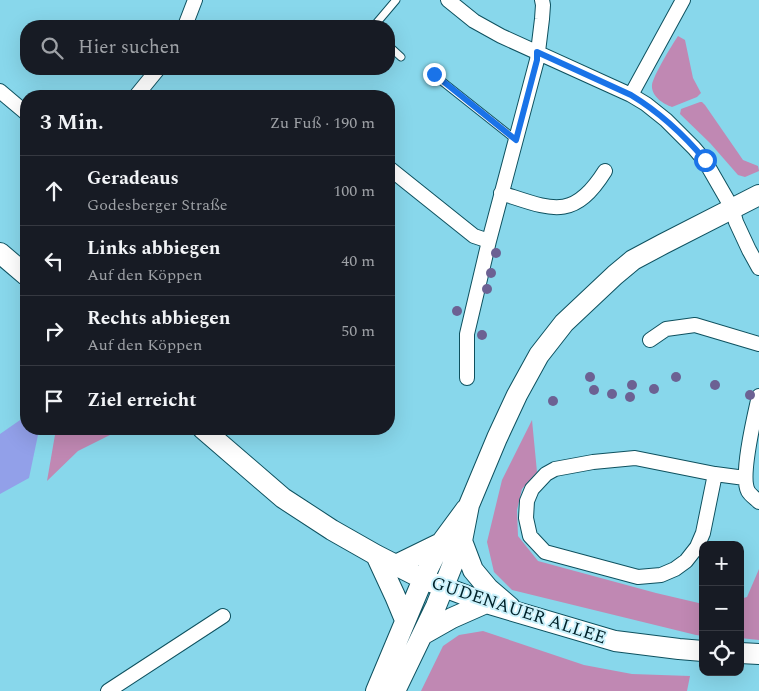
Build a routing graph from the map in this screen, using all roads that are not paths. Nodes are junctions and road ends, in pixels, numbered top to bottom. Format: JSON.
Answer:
{"nodes":[{"id":1,"x":195,"y":0,"type":"edge"},
{"id":2,"x":396,"y":0,"type":"edge"},
{"id":3,"x":448,"y":0,"type":"edge"},
{"id":4,"x":542,"y":0,"type":"edge"},
{"id":5,"x":683,"y":0,"type":"edge"},
{"id":6,"x":187,"y":20,"type":"edge"},
{"id":7,"x":379,"y":20,"type":"edge"},
{"id":8,"x":395,"y":52,"type":"edge"},
{"id":9,"x":537,"y":52,"type":"junction"},
{"id":10,"x":401,"y":57,"type":"dead end"},
{"id":11,"x":434,"y":74,"type":"dead end"},
{"id":12,"x":153,"y":75,"type":"edge"},
{"id":13,"x":0,"y":90,"type":"edge"},
{"id":14,"x":141,"y":90,"type":"edge"},
{"id":15,"x":631,"y":95,"type":"junction"},
{"id":16,"x":20,"y":108,"type":"edge"},
{"id":17,"x":516,"y":140,"type":"junction"},
{"id":18,"x":606,"y":171,"type":"dead end"},
{"id":19,"x":395,"y":173,"type":"edge"},
{"id":20,"x":501,"y":193,"type":"junction"},
{"id":21,"x":759,"y":195,"type":"edge"},
{"id":22,"x":732,"y":208,"type":"junction"},
{"id":23,"x":489,"y":241,"type":"junction"},
{"id":24,"x":0,"y":252,"type":"edge"},
{"id":25,"x":759,"y":268,"type":"edge"},
{"id":26,"x":20,"y":270,"type":"edge"},
{"id":27,"x":650,"y":340,"type":"dead end"},
{"id":28,"x":759,"y":344,"type":"edge"},
{"id":29,"x":467,"y":378,"type":"dead end"},
{"id":30,"x":759,"y":396,"type":"edge"},
{"id":31,"x":210,"y":435,"type":"edge"},
{"id":32,"x":715,"y":474,"type":"junction"},
{"id":33,"x":745,"y":478,"type":"junction"},
{"id":34,"x":759,"y":502,"type":"edge"},
{"id":35,"x":469,"y":505,"type":"junction"},
{"id":36,"x":462,"y":541,"type":"junction"},
{"id":37,"x":441,"y":543,"type":"junction"},
{"id":38,"x":376,"y":555,"type":"junction"},
{"id":39,"x":396,"y":566,"type":"junction"},
{"id":40,"x":423,"y":579,"type":"junction"},
{"id":41,"x":443,"y":587,"type":"junction"},
{"id":42,"x":486,"y":603,"type":"junction"},
{"id":43,"x":515,"y":612,"type":"junction"},
{"id":44,"x":223,"y":616,"type":"dead end"},
{"id":45,"x":405,"y":620,"type":"junction"},
{"id":46,"x":422,"y":636,"type":"junction"},
{"id":47,"x":699,"y":651,"type":"edge"},
{"id":48,"x":744,"y":653,"type":"edge"},
{"id":49,"x":759,"y":654,"type":"edge"},
{"id":50,"x":108,"y":691,"type":"edge"},
{"id":51,"x":376,"y":691,"type":"edge"},
{"id":52,"x":395,"y":691,"type":"edge"}],
"edges":[{"from":1,"to":6,"type":"street"},
{"from":2,"to":7,"type":"lane"},
{"from":3,"to":9,"type":"street"},
{"from":4,"to":9,"type":"street"},
{"from":5,"to":15,"type":"street"},
{"from":8,"to":10,"type":"lane"},
{"from":9,"to":15,"type":"street"},
{"from":9,"to":17,"type":"street"},
{"from":11,"to":17,"type":"lane"},
{"from":12,"to":14,"type":"street"},
{"from":13,"to":16,"type":"street"},
{"from":15,"to":22,"type":"street"},
{"from":17,"to":20,"type":"street"},
{"from":18,"to":20,"type":"street"},
{"from":19,"to":23,"type":"street"},
{"from":20,"to":23,"type":"street"},
{"from":21,"to":22,"type":"main road"},
{"from":22,"to":25,"type":"street"},
{"from":22,"to":35,"type":"main road"},
{"from":23,"to":29,"type":"street"},
{"from":24,"to":26,"type":"main road"},
{"from":27,"to":28,"type":"street"},
{"from":30,"to":33,"type":"street"},
{"from":31,"to":38,"type":"main road","name":"GUDENAUER ALLEE"},
{"from":32,"to":32,"type":"street"},
{"from":32,"to":33,"type":"street"},
{"from":33,"to":34,"type":"street"},
{"from":35,"to":36,"type":"main road"},
{"from":35,"to":37,"type":"main road"},
{"from":36,"to":41,"type":"main road"},
{"from":36,"to":43,"type":"main road"},
{"from":37,"to":39,"type":"main road"},
{"from":37,"to":40,"type":"main road"},
{"from":38,"to":39,"type":"main road","name":"GUDENAUER ALLEE"},
{"from":38,"to":45,"type":"main road"},
{"from":39,"to":40,"type":"main road","name":"GUDENAUER ALLEE"},
{"from":40,"to":41,"type":"main road","name":"GUDENAUER ALLEE"},
{"from":40,"to":45,"type":"main road"},
{"from":41,"to":42,"type":"main road","name":"GUDENAUER ALLEE"},
{"from":41,"to":46,"type":"main road"},
{"from":42,"to":43,"type":"main road","name":"GUDENAUER ALLEE"},
{"from":42,"to":46,"type":"main road"},
{"from":43,"to":47,"type":"main road","name":"GUDENAUER ALLEE"},
{"from":44,"to":50,"type":"street"},
{"from":45,"to":51,"type":"main road"},
{"from":46,"to":52,"type":"main road"},
{"from":48,"to":49,"type":"main road"}]}
